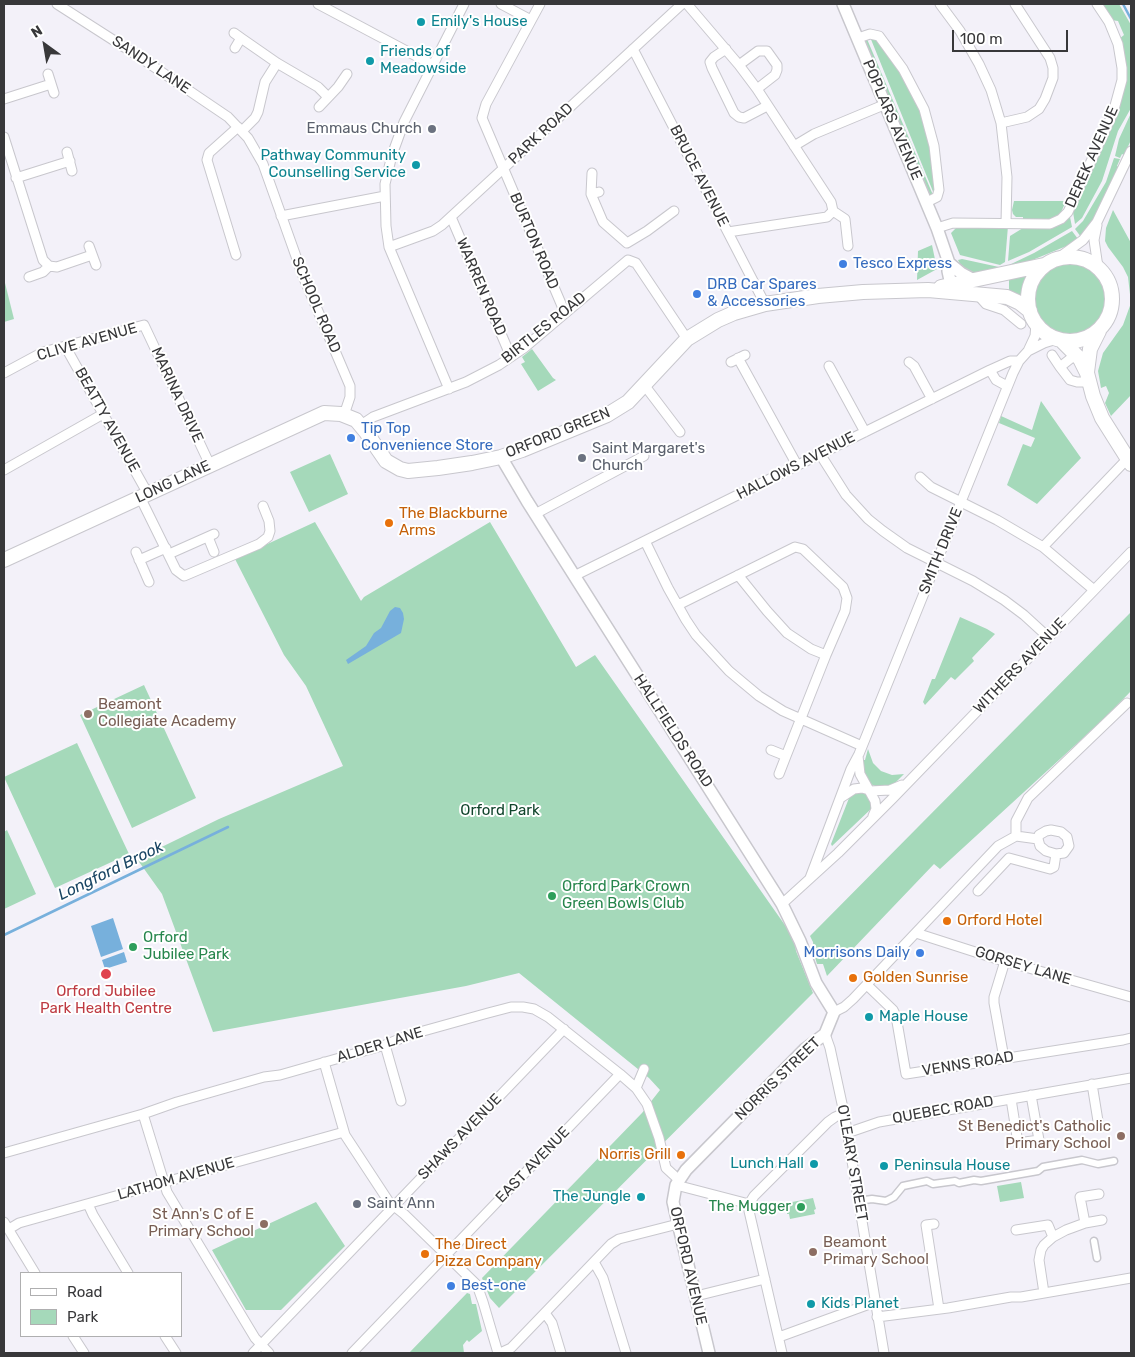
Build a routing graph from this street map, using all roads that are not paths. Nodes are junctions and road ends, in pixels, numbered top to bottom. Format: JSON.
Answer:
{"nodes":[{"id":1,"x":57,"y":4,"type":"edge"},
{"id":2,"x":464,"y":4,"type":"edge"},
{"id":3,"x":501,"y":4,"type":"edge"},
{"id":4,"x":540,"y":4,"type":"edge"},
{"id":5,"x":682,"y":4,"type":"edge"},
{"id":6,"x":687,"y":4,"type":"edge"},
{"id":7,"x":940,"y":4,"type":"edge"},
{"id":8,"x":1015,"y":4,"type":"edge"},
{"id":9,"x":1097,"y":4,"type":"edge"},
{"id":10,"x":322,"y":5,"type":"edge"},
{"id":11,"x":845,"y":5,"type":"edge"},
{"id":12,"x":531,"y":20,"type":"junction"},
{"id":13,"x":858,"y":38,"type":"junction"},
{"id":14,"x":235,"y":48,"type":"dead end"},
{"id":15,"x":633,"y":49,"type":"junction"},
{"id":16,"x":726,"y":49,"type":"junction"},
{"id":17,"x":277,"y":62,"type":"junction"},
{"id":18,"x":433,"y":65,"type":"junction"},
{"id":19,"x":739,"y":65,"type":"junction"},
{"id":20,"x":48,"y":74,"type":"dead end"},
{"id":21,"x":347,"y":74,"type":"dead end"},
{"id":22,"x":757,"y":89,"type":"junction"},
{"id":23,"x":328,"y":97,"type":"junction"},
{"id":24,"x":4,"y":99,"type":"edge"},
{"id":25,"x":886,"y":104,"type":"junction"},
{"id":26,"x":767,"y":106,"type":"junction"},
{"id":27,"x":319,"y":107,"type":"dead end"},
{"id":28,"x":1001,"y":123,"type":"junction"},
{"id":29,"x":240,"y":129,"type":"junction"},
{"id":30,"x":4,"y":137,"type":"edge"},
{"id":31,"x":794,"y":146,"type":"junction"},
{"id":32,"x":1131,"y":151,"type":"edge"},
{"id":33,"x":67,"y":152,"type":"dead end"},
{"id":34,"x":70,"y":161,"type":"junction"},
{"id":35,"x":504,"y":169,"type":"junction"},
{"id":36,"x":72,"y":171,"type":"dead end"},
{"id":37,"x":592,"y":173,"type":"dead end"},
{"id":38,"x":16,"y":178,"type":"junction"},
{"id":39,"x":385,"y":196,"type":"junction"},
{"id":40,"x":926,"y":202,"type":"junction"},
{"id":41,"x":661,"y":208,"type":"dead end"},
{"id":42,"x":834,"y":212,"type":"junction"},
{"id":43,"x":281,"y":216,"type":"junction"},
{"id":44,"x":451,"y":217,"type":"junction"},
{"id":45,"x":1097,"y":222,"type":"junction"},
{"id":46,"x":1006,"y":223,"type":"junction"},
{"id":47,"x":937,"y":228,"type":"junction"},
{"id":48,"x":728,"y":232,"type":"junction"},
{"id":49,"x":627,"y":243,"type":"junction"},
{"id":50,"x":848,"y":246,"type":"dead end"},
{"id":51,"x":389,"y":247,"type":"junction"},
{"id":52,"x":236,"y":255,"type":"dead end"},
{"id":53,"x":1057,"y":259,"type":"junction"},
{"id":54,"x":630,"y":260,"type":"junction"},
{"id":55,"x":949,"y":264,"type":"junction"},
{"id":56,"x":96,"y":265,"type":"dead end"},
{"id":57,"x":1044,"y":265,"type":"junction"},
{"id":58,"x":49,"y":266,"type":"junction"},
{"id":59,"x":1098,"y":267,"type":"junction"},
{"id":60,"x":29,"y":277,"type":"dead end"},
{"id":61,"x":974,"y":280,"type":"junction"},
{"id":62,"x":955,"y":289,"type":"junction"},
{"id":63,"x":928,"y":290,"type":"junction"},
{"id":64,"x":978,"y":295,"type":"junction"},
{"id":65,"x":765,"y":304,"type":"junction"},
{"id":66,"x":565,"y":313,"type":"junction"},
{"id":67,"x":1033,"y":317,"type":"junction"},
{"id":68,"x":1021,"y":324,"type":"dead end"},
{"id":69,"x":144,"y":325,"type":"joint"},
{"id":70,"x":1099,"y":330,"type":"junction"},
{"id":71,"x":687,"y":339,"type":"junction"},
{"id":72,"x":1059,"y":340,"type":"junction"},
{"id":73,"x":66,"y":346,"type":"junction"},
{"id":74,"x":1028,"y":351,"type":"junction"},
{"id":75,"x":1052,"y":355,"type":"dead end"},
{"id":76,"x":511,"y":357,"type":"junction"},
{"id":77,"x":738,"y":358,"type":"dead end"},
{"id":78,"x":1070,"y":359,"type":"dead end"},
{"id":79,"x":1019,"y":361,"type":"junction"},
{"id":80,"x":909,"y":362,"type":"dead end"},
{"id":81,"x":830,"y":366,"type":"dead end"},
{"id":82,"x":1060,"y":367,"type":"junction"},
{"id":83,"x":990,"y":370,"type":"junction"},
{"id":84,"x":4,"y":373,"type":"edge"},
{"id":85,"x":1088,"y":377,"type":"junction"},
{"id":86,"x":645,"y":386,"type":"junction"},
{"id":87,"x":1007,"y":386,"type":"junction"},
{"id":88,"x":449,"y":388,"type":"junction"},
{"id":89,"x":932,"y":399,"type":"junction"},
{"id":90,"x":103,"y":414,"type":"junction"},
{"id":91,"x":344,"y":415,"type":"junction"},
{"id":92,"x":360,"y":425,"type":"junction"},
{"id":93,"x":680,"y":432,"type":"dead end"},
{"id":94,"x":865,"y":432,"type":"junction"},
{"id":95,"x":820,"y":454,"type":"junction"},
{"id":96,"x":644,"y":456,"type":"dead end"},
{"id":97,"x":501,"y":457,"type":"junction"},
{"id":98,"x":1130,"y":459,"type":"edge"},
{"id":99,"x":210,"y":465,"type":"junction"},
{"id":100,"x":797,"y":465,"type":"junction"},
{"id":101,"x":4,"y":470,"type":"edge"},
{"id":102,"x":920,"y":477,"type":"dead end"},
{"id":103,"x":144,"y":495,"type":"junction"},
{"id":104,"x":960,"y":502,"type":"junction"},
{"id":105,"x":276,"y":510,"type":"dead end"},
{"id":106,"x":535,"y":514,"type":"junction"},
{"id":107,"x":645,"y":541,"type":"junction"},
{"id":108,"x":1043,"y":546,"type":"junction"},
{"id":109,"x":167,"y":551,"type":"junction"},
{"id":110,"x":214,"y":552,"type":"dead end"},
{"id":111,"x":1131,"y":552,"type":"edge"},
{"id":112,"x":4,"y":560,"type":"edge"},
{"id":113,"x":936,"y":564,"type":"junction"},
{"id":114,"x":738,"y":575,"type":"junction"},
{"id":115,"x":574,"y":576,"type":"junction"},
{"id":116,"x":150,"y":582,"type":"dead end"},
{"id":117,"x":1094,"y":590,"type":"junction"},
{"id":118,"x":678,"y":605,"type":"junction"},
{"id":119,"x":1048,"y":637,"type":"junction"},
{"id":120,"x":826,"y":655,"type":"junction"},
{"id":121,"x":1127,"y":703,"type":"dead end"},
{"id":122,"x":801,"y":719,"type":"junction"},
{"id":123,"x":771,"y":750,"type":"dead end"},
{"id":124,"x":860,"y":750,"type":"junction"},
{"id":125,"x":786,"y":756,"type":"junction"},
{"id":126,"x":779,"y":774,"type":"dead end"},
{"id":127,"x":909,"y":780,"type":"junction"},
{"id":128,"x":869,"y":790,"type":"junction"},
{"id":129,"x":841,"y":800,"type":"junction"},
{"id":130,"x":872,"y":818,"type":"junction"},
{"id":131,"x":1016,"y":836,"type":"junction"},
{"id":132,"x":1038,"y":839,"type":"junction"},
{"id":133,"x":824,"y":841,"type":"junction"},
{"id":134,"x":838,"y":853,"type":"junction"},
{"id":135,"x":1056,"y":854,"type":"junction"},
{"id":136,"x":810,"y":878,"type":"junction"},
{"id":137,"x":978,"y":891,"type":"dead end"},
{"id":138,"x":782,"y":904,"type":"junction"},
{"id":139,"x":916,"y":933,"type":"junction"},
{"id":140,"x":1005,"y":961,"type":"junction"},
{"id":141,"x":867,"y":985,"type":"junction"},
{"id":142,"x":1131,"y":997,"type":"edge"},
{"id":143,"x":834,"y":1012,"type":"junction"},
{"id":144,"x":564,"y":1029,"type":"junction"},
{"id":145,"x":825,"y":1034,"type":"junction"},
{"id":146,"x":1131,"y":1038,"type":"edge"},
{"id":147,"x":385,"y":1045,"type":"junction"},
{"id":148,"x":1004,"y":1058,"type":"junction"},
{"id":149,"x":324,"y":1062,"type":"junction"},
{"id":150,"x":644,"y":1069,"type":"dead end"},
{"id":151,"x":620,"y":1074,"type":"junction"},
{"id":152,"x":1131,"y":1078,"type":"edge"},
{"id":153,"x":1092,"y":1084,"type":"junction"},
{"id":154,"x":636,"y":1088,"type":"junction"},
{"id":155,"x":1031,"y":1095,"type":"junction"},
{"id":156,"x":1011,"y":1099,"type":"junction"},
{"id":157,"x":401,"y":1101,"type":"dead end"},
{"id":158,"x":844,"y":1113,"type":"junction"},
{"id":159,"x":143,"y":1114,"type":"junction"},
{"id":160,"x":1098,"y":1120,"type":"dead end"},
{"id":161,"x":344,"y":1132,"type":"junction"},
{"id":162,"x":847,"y":1133,"type":"junction"},
{"id":163,"x":5,"y":1150,"type":"edge"},
{"id":164,"x":1114,"y":1161,"type":"dead end"},
{"id":165,"x":678,"y":1182,"type":"junction"},
{"id":166,"x":163,"y":1183,"type":"junction"},
{"id":167,"x":1099,"y":1194,"type":"dead end"},
{"id":168,"x":858,"y":1201,"type":"junction"},
{"id":169,"x":88,"y":1204,"type":"junction"},
{"id":170,"x":749,"y":1204,"type":"junction"},
{"id":171,"x":394,"y":1206,"type":"junction"},
{"id":172,"x":1102,"y":1220,"type":"dead end"},
{"id":173,"x":1085,"y":1222,"type":"junction"},
{"id":174,"x":678,"y":1224,"type":"junction"},
{"id":175,"x":934,"y":1224,"type":"dead end"},
{"id":176,"x":6,"y":1225,"type":"edge"},
{"id":177,"x":1016,"y":1230,"type":"dead end"},
{"id":178,"x":1053,"y":1236,"type":"junction"},
{"id":179,"x":1094,"y":1241,"type":"dead end"},
{"id":180,"x":446,"y":1255,"type":"junction"},
{"id":181,"x":1097,"y":1258,"type":"dead end"},
{"id":182,"x":594,"y":1262,"type":"junction"},
{"id":183,"x":34,"y":1272,"type":"edge"},
{"id":184,"x":127,"y":1272,"type":"edge"},
{"id":185,"x":1131,"y":1278,"type":"edge"},
{"id":186,"x":765,"y":1279,"type":"junction"},
{"id":187,"x":1044,"y":1293,"type":"junction"},
{"id":188,"x":696,"y":1296,"type":"junction"},
{"id":189,"x":875,"y":1302,"type":"junction"},
{"id":190,"x":939,"y":1309,"type":"junction"},
{"id":191,"x":545,"y":1313,"type":"junction"},
{"id":192,"x":877,"y":1316,"type":"junction"},
{"id":193,"x":74,"y":1337,"type":"edge"},
{"id":194,"x":167,"y":1337,"type":"edge"},
{"id":195,"x":779,"y":1337,"type":"junction"},
{"id":196,"x":261,"y":1345,"type":"junction"},
{"id":197,"x":84,"y":1353,"type":"edge"},
{"id":198,"x":176,"y":1353,"type":"edge"},
{"id":199,"x":253,"y":1353,"type":"edge"},
{"id":200,"x":269,"y":1353,"type":"edge"},
{"id":201,"x":352,"y":1353,"type":"edge"},
{"id":202,"x":499,"y":1353,"type":"edge"},
{"id":203,"x":561,"y":1353,"type":"edge"},
{"id":204,"x":626,"y":1353,"type":"edge"},
{"id":205,"x":708,"y":1353,"type":"edge"},
{"id":206,"x":782,"y":1353,"type":"edge"},
{"id":207,"x":884,"y":1353,"type":"edge"}],
"edges":[{"from":1,"to":29,"type":"street","name":"SANDY LANE"},
{"from":2,"to":18,"type":"street"},
{"from":3,"to":12,"type":"street"},
{"from":4,"to":12,"type":"street","name":"BURTON ROAD"},
{"from":5,"to":15,"type":"street","name":"PARK ROAD"},
{"from":6,"to":16,"type":"street"},
{"from":7,"to":28,"type":"street"},
{"from":8,"to":28,"type":"street"},
{"from":9,"to":46,"type":"street","name":"DEREK AVENUE"},
{"from":10,"to":18,"type":"street"},
{"from":11,"to":13,"type":"street","name":"POPLARS AVENUE"},
{"from":12,"to":35,"type":"street","name":"BURTON ROAD"},
{"from":13,"to":25,"type":"street","name":"POPLARS AVENUE"},
{"from":13,"to":40,"type":"street","name":"POPLARS AVENUE"},
{"from":14,"to":17,"type":"street"},
{"from":15,"to":35,"type":"street","name":"PARK ROAD"},
{"from":15,"to":48,"type":"street","name":"BRUCE AVENUE"},
{"from":16,"to":19,"type":"street"},
{"from":16,"to":26,"type":"street"},
{"from":17,"to":23,"type":"street"},
{"from":17,"to":29,"type":"street"},
{"from":18,"to":39,"type":"street"},
{"from":19,"to":22,"type":"street"},
{"from":19,"to":22,"type":"street"},
{"from":20,"to":24,"type":"street"},
{"from":21,"to":23,"type":"street"},
{"from":22,"to":26,"type":"street"},
{"from":23,"to":27,"type":"street"},
{"from":25,"to":31,"type":"street"},
{"from":25,"to":40,"type":"street","name":"POPLARS AVENUE"},
{"from":26,"to":31,"type":"street"},
{"from":28,"to":46,"type":"street"},
{"from":29,"to":43,"type":"street","name":"SCHOOL ROAD"},
{"from":29,"to":52,"type":"street"},
{"from":30,"to":38,"type":"street"},
{"from":31,"to":42,"type":"street"},
{"from":32,"to":45,"type":"street"},
{"from":33,"to":34,"type":"street"},
{"from":34,"to":36,"type":"street"},
{"from":34,"to":38,"type":"street"},
{"from":35,"to":44,"type":"street","name":"PARK ROAD"},
{"from":35,"to":66,"type":"street","name":"BURTON ROAD"},
{"from":37,"to":49,"type":"street"},
{"from":38,"to":58,"type":"street"},
{"from":39,"to":43,"type":"street"},
{"from":39,"to":51,"type":"street"},
{"from":40,"to":47,"type":"street","name":"POPLARS AVENUE"},
{"from":41,"to":49,"type":"street"},
{"from":42,"to":48,"type":"street"},
{"from":42,"to":50,"type":"street"},
{"from":43,"to":91,"type":"street","name":"SCHOOL ROAD"},
{"from":44,"to":51,"type":"street","name":"PARK ROAD"},
{"from":44,"to":76,"type":"street","name":"WARREN ROAD"},
{"from":45,"to":53,"type":"street"},
{"from":45,"to":59,"type":"street"},
{"from":46,"to":47,"type":"street","name":"DEREK AVENUE"},
{"from":47,"to":55,"type":"street","name":"POPLARS AVENUE"},
{"from":48,"to":65,"type":"street","name":"BRUCE AVENUE"},
{"from":49,"to":54,"type":"street"},
{"from":51,"to":88,"type":"street"},
{"from":53,"to":57,"type":"main road"},
{"from":53,"to":59,"type":"main road"},
{"from":54,"to":66,"type":"street","name":"BIRTLES ROAD"},
{"from":54,"to":71,"type":"street"},
{"from":55,"to":61,"type":"street"},
{"from":55,"to":62,"type":"street","name":"POPLARS AVENUE"},
{"from":55,"to":63,"type":"street"},
{"from":56,"to":58,"type":"street"},
{"from":57,"to":61,"type":"main road","name":"ORFORD GREEN"},
{"from":57,"to":67,"type":"main road"},
{"from":58,"to":60,"type":"street"},
{"from":59,"to":70,"type":"main road"},
{"from":61,"to":62,"type":"main road","name":"ORFORD GREEN"},
{"from":62,"to":63,"type":"main road","name":"ORFORD GREEN"},
{"from":62,"to":64,"type":"main road","name":"ORFORD GREEN"},
{"from":63,"to":65,"type":"main road","name":"ORFORD GREEN"},
{"from":64,"to":67,"type":"main road","name":"ORFORD GREEN"},
{"from":64,"to":68,"type":"street","name":"ORFORD GREEN"},
{"from":65,"to":71,"type":"main road","name":"ORFORD GREEN"},
{"from":66,"to":76,"type":"street","name":"BIRTLES ROAD"},
{"from":67,"to":72,"type":"main road"},
{"from":67,"to":74,"type":"street","name":"SMITH DRIVE"},
{"from":69,"to":73,"type":"street","name":"CLIVE AVENUE"},
{"from":69,"to":99,"type":"street","name":"MARINA DRIVE"},
{"from":70,"to":72,"type":"main road"},
{"from":70,"to":85,"type":"main road"},
{"from":71,"to":86,"type":"main road","name":"ORFORD GREEN"},
{"from":72,"to":74,"type":"street","name":"SMITH DRIVE"},
{"from":72,"to":85,"type":"main road"},
{"from":73,"to":84,"type":"street","name":"CLIVE AVENUE"},
{"from":73,"to":90,"type":"street","name":"BEATTY AVENUE"},
{"from":74,"to":79,"type":"street","name":"SMITH DRIVE"},
{"from":75,"to":82,"type":"street"},
{"from":76,"to":88,"type":"street","name":"BIRTLES ROAD"},
{"from":77,"to":100,"type":"street"},
{"from":78,"to":82,"type":"street"},
{"from":79,"to":83,"type":"street","name":"HALLOWS AVENUE"},
{"from":79,"to":87,"type":"street","name":"SMITH DRIVE"},
{"from":80,"to":89,"type":"street"},
{"from":81,"to":94,"type":"street"},
{"from":82,"to":85,"type":"street"},
{"from":83,"to":87,"type":"street"},
{"from":83,"to":89,"type":"street","name":"HALLOWS AVENUE"},
{"from":85,"to":98,"type":"main road"},
{"from":86,"to":93,"type":"street"},
{"from":86,"to":97,"type":"main road","name":"ORFORD GREEN"},
{"from":87,"to":104,"type":"street","name":"SMITH DRIVE"},
{"from":88,"to":92,"type":"street","name":"BIRTLES ROAD"},
{"from":89,"to":94,"type":"street","name":"HALLOWS AVENUE"},
{"from":90,"to":101,"type":"street"},
{"from":90,"to":103,"type":"street","name":"BEATTY AVENUE"},
{"from":91,"to":92,"type":"main road"},
{"from":91,"to":99,"type":"main road","name":"LONG LANE"},
{"from":92,"to":97,"type":"main road","name":"ORFORD GREEN"},
{"from":94,"to":95,"type":"street","name":"HALLOWS AVENUE"},
{"from":95,"to":100,"type":"street","name":"HALLOWS AVENUE"},
{"from":95,"to":113,"type":"street"},
{"from":96,"to":106,"type":"street"},
{"from":97,"to":106,"type":"street","name":"HALLFIELDS ROAD"},
{"from":98,"to":108,"type":"street"},
{"from":99,"to":103,"type":"main road","name":"LONG LANE"},
{"from":100,"to":107,"type":"street","name":"HALLOWS AVENUE"},
{"from":102,"to":104,"type":"street"},
{"from":103,"to":109,"type":"street","name":"BEATTY AVENUE"},
{"from":103,"to":112,"type":"main road","name":"LONG LANE"},
{"from":104,"to":108,"type":"street"},
{"from":104,"to":113,"type":"street","name":"SMITH DRIVE"},
{"from":105,"to":109,"type":"street","name":"BEATTY AVENUE"},
{"from":106,"to":115,"type":"street","name":"HALLFIELDS ROAD"},
{"from":107,"to":115,"type":"street","name":"HALLOWS AVENUE"},
{"from":107,"to":118,"type":"street"},
{"from":108,"to":117,"type":"street"},
{"from":109,"to":110,"type":"street"},
{"from":109,"to":116,"type":"street"},
{"from":111,"to":117,"type":"street","name":"WITHERS AVENUE"},
{"from":113,"to":119,"type":"street"},
{"from":113,"to":124,"type":"street","name":"SMITH DRIVE"},
{"from":114,"to":118,"type":"street"},
{"from":114,"to":120,"type":"street"},
{"from":114,"to":120,"type":"street"},
{"from":115,"to":138,"type":"street","name":"HALLFIELDS ROAD"},
{"from":117,"to":119,"type":"street","name":"WITHERS AVENUE"},
{"from":118,"to":122,"type":"street"},
{"from":119,"to":127,"type":"street","name":"WITHERS AVENUE"},
{"from":120,"to":122,"type":"street"},
{"from":121,"to":131,"type":"street"},
{"from":122,"to":124,"type":"street"},
{"from":122,"to":125,"type":"street"},
{"from":123,"to":125,"type":"street"},
{"from":124,"to":128,"type":"street"},
{"from":124,"to":129,"type":"street","name":"SMITH DRIVE"},
{"from":125,"to":126,"type":"street"},
{"from":127,"to":128,"type":"street","name":"WITHERS AVENUE"},
{"from":127,"to":130,"type":"street","name":"WITHERS AVENUE"},
{"from":128,"to":129,"type":"street","name":"WITHERS AVENUE"},
{"from":128,"to":130,"type":"street"},
{"from":129,"to":133,"type":"street","name":"SMITH DRIVE"},
{"from":130,"to":134,"type":"street","name":"WITHERS AVENUE"},
{"from":131,"to":132,"type":"street"},
{"from":131,"to":139,"type":"street"},
{"from":132,"to":135,"type":"street"},
{"from":132,"to":135,"type":"street"},
{"from":133,"to":134,"type":"street"},
{"from":133,"to":136,"type":"street","name":"SMITH DRIVE"},
{"from":134,"to":136,"type":"street","name":"WITHERS AVENUE"},
{"from":135,"to":137,"type":"street"},
{"from":136,"to":138,"type":"street","name":"WITHERS AVENUE"},
{"from":138,"to":143,"type":"street","name":"HALLFIELDS ROAD"},
{"from":139,"to":140,"type":"street","name":"GORSEY LANE"},
{"from":139,"to":141,"type":"street"},
{"from":140,"to":142,"type":"street","name":"GORSEY LANE"},
{"from":140,"to":148,"type":"street"},
{"from":141,"to":143,"type":"street"},
{"from":141,"to":148,"type":"street","name":"VENNS ROAD"},
{"from":143,"to":145,"type":"street","name":"NORRIS STREET"},
{"from":144,"to":147,"type":"street","name":"ALDER LANE"},
{"from":144,"to":151,"type":"street","name":"ALDER LANE"},
{"from":144,"to":171,"type":"street","name":"SHAWS AVENUE"},
{"from":145,"to":158,"type":"street","name":"O'LEARY STREET"},
{"from":145,"to":165,"type":"street","name":"NORRIS STREET"},
{"from":146,"to":148,"type":"street","name":"VENNS ROAD"},
{"from":147,"to":149,"type":"street","name":"ALDER LANE"},
{"from":147,"to":157,"type":"street"},
{"from":149,"to":159,"type":"street","name":"ALDER LANE"},
{"from":149,"to":161,"type":"street"},
{"from":150,"to":154,"type":"street"},
{"from":151,"to":154,"type":"street","name":"ALDER LANE"},
{"from":151,"to":180,"type":"street","name":"EAST AVENUE"},
{"from":152,"to":153,"type":"street","name":"QUEBEC ROAD"},
{"from":153,"to":155,"type":"street","name":"QUEBEC ROAD"},
{"from":153,"to":160,"type":"street"},
{"from":154,"to":165,"type":"street","name":"ALDER LANE"},
{"from":155,"to":156,"type":"street","name":"QUEBEC ROAD"},
{"from":155,"to":156,"type":"street","name":"QUEBEC ROAD"},
{"from":156,"to":162,"type":"street","name":"QUEBEC ROAD"},
{"from":158,"to":162,"type":"street","name":"O'LEARY STREET"},
{"from":158,"to":170,"type":"street"},
{"from":159,"to":163,"type":"street","name":"ALDER LANE"},
{"from":159,"to":166,"type":"street"},
{"from":161,"to":166,"type":"street","name":"LATHOM AVENUE"},
{"from":161,"to":171,"type":"street"},
{"from":162,"to":168,"type":"street","name":"O'LEARY STREET"},
{"from":164,"to":168,"type":"street"},
{"from":165,"to":170,"type":"street"},
{"from":165,"to":174,"type":"street","name":"ORFORD AVENUE"},
{"from":166,"to":169,"type":"street","name":"LATHOM AVENUE"},
{"from":166,"to":196,"type":"street"},
{"from":167,"to":173,"type":"street"},
{"from":168,"to":189,"type":"street","name":"O'LEARY STREET"},
{"from":169,"to":176,"type":"street","name":"LATHOM AVENUE"},
{"from":169,"to":184,"type":"street"},
{"from":170,"to":186,"type":"street"},
{"from":171,"to":180,"type":"street"},
{"from":171,"to":196,"type":"street","name":"SHAWS AVENUE"},
{"from":172,"to":173,"type":"street"},
{"from":173,"to":178,"type":"street"},
{"from":174,"to":182,"type":"street"},
{"from":174,"to":188,"type":"street","name":"ORFORD AVENUE"},
{"from":175,"to":190,"type":"street"},
{"from":176,"to":183,"type":"street"},
{"from":177,"to":178,"type":"street"},
{"from":178,"to":187,"type":"street"},
{"from":179,"to":181,"type":"street"},
{"from":180,"to":201,"type":"street","name":"EAST AVENUE"},
{"from":180,"to":202,"type":"street"},
{"from":182,"to":191,"type":"street"},
{"from":182,"to":204,"type":"street"},
{"from":185,"to":187,"type":"street"},
{"from":186,"to":188,"type":"street"},
{"from":186,"to":195,"type":"street"},
{"from":187,"to":190,"type":"street"},
{"from":188,"to":205,"type":"street","name":"ORFORD AVENUE"},
{"from":189,"to":192,"type":"street","name":"O'LEARY STREET"},
{"from":189,"to":195,"type":"street"},
{"from":190,"to":192,"type":"street"},
{"from":191,"to":202,"type":"street"},
{"from":191,"to":203,"type":"street"},
{"from":192,"to":207,"type":"street","name":"O'LEARY STREET"},
{"from":193,"to":197,"type":"street"},
{"from":194,"to":198,"type":"street"},
{"from":195,"to":206,"type":"street"},
{"from":196,"to":199,"type":"street","name":"SHAWS AVENUE"},
{"from":196,"to":200,"type":"street"}]}
